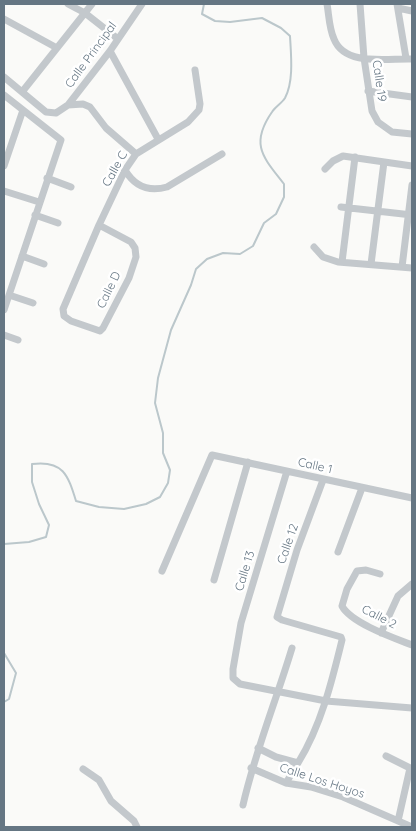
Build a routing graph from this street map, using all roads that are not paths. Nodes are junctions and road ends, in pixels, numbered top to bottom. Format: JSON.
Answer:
{"nodes":[{"id":1,"x":68,"y":4,"type":"edge"},
{"id":2,"x":92,"y":4,"type":"edge"},
{"id":3,"x":142,"y":4,"type":"edge"},
{"id":4,"x":327,"y":4,"type":"edge"},
{"id":5,"x":360,"y":4,"type":"edge"},
{"id":6,"x":397,"y":6,"type":"edge"},
{"id":7,"x":412,"y":10,"type":"edge"},
{"id":8,"x":85,"y":13,"type":"junction"},
{"id":9,"x":4,"y":19,"type":"edge"},
{"id":10,"x":118,"y":39,"type":"junction"},
{"id":11,"x":57,"y":48,"type":"junction"},
{"id":12,"x":110,"y":51,"type":"junction"},
{"id":13,"x":364,"y":58,"type":"junction"},
{"id":14,"x":409,"y":58,"type":"edge"},
{"id":15,"x":195,"y":70,"type":"dead end"},
{"id":16,"x":4,"y":77,"type":"edge"},
{"id":17,"x":368,"y":91,"type":"junction"},
{"id":18,"x":22,"y":92,"type":"junction"},
{"id":19,"x":4,"y":95,"type":"edge"},
{"id":20,"x":412,"y":97,"type":"edge"},
{"id":21,"x":68,"y":105,"type":"junction"},
{"id":22,"x":23,"y":110,"type":"junction"},
{"id":23,"x":412,"y":134,"type":"edge"},
{"id":24,"x":158,"y":139,"type":"junction"},
{"id":25,"x":136,"y":154,"type":"junction"},
{"id":26,"x":222,"y":154,"type":"dead end"},
{"id":27,"x":355,"y":158,"type":"junction"},
{"id":28,"x":384,"y":162,"type":"junction"},
{"id":29,"x":4,"y":166,"type":"edge"},
{"id":30,"x":412,"y":166,"type":"edge"},
{"id":31,"x":325,"y":169,"type":"dead end"},
{"id":32,"x":125,"y":170,"type":"junction"},
{"id":33,"x":47,"y":178,"type":"junction"},
{"id":34,"x":412,"y":185,"type":"edge"},
{"id":35,"x":71,"y":187,"type":"dead end"},
{"id":36,"x":4,"y":191,"type":"edge"},
{"id":37,"x":39,"y":202,"type":"junction"},
{"id":38,"x":341,"y":207,"type":"dead end"},
{"id":39,"x":350,"y":208,"type":"junction"},
{"id":40,"x":377,"y":211,"type":"junction"},
{"id":41,"x":35,"y":215,"type":"junction"},
{"id":42,"x":410,"y":215,"type":"edge"},
{"id":43,"x":58,"y":224,"type":"dead end"},
{"id":44,"x":99,"y":226,"type":"junction"},
{"id":45,"x":314,"y":247,"type":"dead end"},
{"id":46,"x":22,"y":256,"type":"junction"},
{"id":47,"x":342,"y":262,"type":"junction"},
{"id":48,"x":44,"y":264,"type":"dead end"},
{"id":49,"x":371,"y":264,"type":"junction"},
{"id":50,"x":402,"y":267,"type":"junction"},
{"id":51,"x":412,"y":268,"type":"edge"},
{"id":52,"x":8,"y":292,"type":"edge"},
{"id":53,"x":66,"y":302,"type":"joint"},
{"id":54,"x":33,"y":303,"type":"dead end"},
{"id":55,"x":4,"y":310,"type":"edge"},
{"id":56,"x":4,"y":335,"type":"edge"},
{"id":57,"x":18,"y":340,"type":"dead end"},
{"id":58,"x":248,"y":462,"type":"junction"},
{"id":59,"x":287,"y":472,"type":"junction"},
{"id":60,"x":323,"y":480,"type":"junction"},
{"id":61,"x":362,"y":488,"type":"junction"},
{"id":62,"x":412,"y":498,"type":"edge"},
{"id":63,"x":338,"y":552,"type":"dead end"},
{"id":64,"x":162,"y":572,"type":"dead end"},
{"id":65,"x":380,"y":574,"type":"dead end"},
{"id":66,"x":214,"y":580,"type":"dead end"},
{"id":67,"x":412,"y":584,"type":"edge"},
{"id":68,"x":380,"y":633,"type":"junction"},
{"id":69,"x":412,"y":645,"type":"edge"},
{"id":70,"x":292,"y":648,"type":"dead end"},
{"id":71,"x":278,"y":692,"type":"junction"},
{"id":72,"x":326,"y":701,"type":"junction"},
{"id":73,"x":412,"y":708,"type":"edge"},
{"id":74,"x":258,"y":748,"type":"junction"},
{"id":75,"x":386,"y":756,"type":"dead end"},
{"id":76,"x":298,"y":763,"type":"junction"},
{"id":77,"x":251,"y":768,"type":"junction"},
{"id":78,"x":411,"y":768,"type":"edge"},
{"id":79,"x":83,"y":769,"type":"dead end"},
{"id":80,"x":286,"y":783,"type":"junction"},
{"id":81,"x":243,"y":805,"type":"dead end"},
{"id":82,"x":398,"y":821,"type":"junction"},
{"id":83,"x":137,"y":827,"type":"edge"},
{"id":84,"x":412,"y":827,"type":"edge"}],
"edges":[{"from":1,"to":8,"type":"street"},
{"from":2,"to":8,"type":"street"},
{"from":3,"to":10,"type":"street","name":"Calle Principal"},
{"from":4,"to":13,"type":"street"},
{"from":5,"to":13,"type":"street","name":"Calle 19"},
{"from":6,"to":7,"type":"street"},
{"from":6,"to":14,"type":"street"},
{"from":8,"to":10,"type":"street"},
{"from":8,"to":11,"type":"street"},
{"from":9,"to":11,"type":"street"},
{"from":10,"to":12,"type":"street","name":"Calle Principal"},
{"from":11,"to":18,"type":"street"},
{"from":12,"to":21,"type":"street","name":"Calle Principal"},
{"from":12,"to":24,"type":"street"},
{"from":13,"to":14,"type":"street"},
{"from":13,"to":17,"type":"street","name":"Calle 19"},
{"from":15,"to":24,"type":"street","name":"Calle C"},
{"from":16,"to":18,"type":"street"},
{"from":17,"to":20,"type":"street"},
{"from":17,"to":23,"type":"street","name":"Calle 19"},
{"from":18,"to":21,"type":"street","name":"Calle Principal"},
{"from":19,"to":22,"type":"street"},
{"from":21,"to":25,"type":"street"},
{"from":22,"to":29,"type":"street"},
{"from":22,"to":33,"type":"street"},
{"from":24,"to":25,"type":"street","name":"Calle C"},
{"from":25,"to":32,"type":"street","name":"Calle C"},
{"from":26,"to":32,"type":"street"},
{"from":27,"to":28,"type":"street"},
{"from":27,"to":31,"type":"street"},
{"from":27,"to":39,"type":"street"},
{"from":28,"to":30,"type":"street"},
{"from":28,"to":40,"type":"street"},
{"from":32,"to":44,"type":"street","name":"Calle C"},
{"from":33,"to":35,"type":"street"},
{"from":33,"to":37,"type":"street"},
{"from":34,"to":42,"type":"street"},
{"from":36,"to":37,"type":"street"},
{"from":37,"to":41,"type":"street"},
{"from":38,"to":39,"type":"street"},
{"from":39,"to":40,"type":"street"},
{"from":39,"to":47,"type":"street"},
{"from":40,"to":42,"type":"street"},
{"from":40,"to":49,"type":"street"},
{"from":41,"to":43,"type":"street"},
{"from":41,"to":46,"type":"street"},
{"from":42,"to":50,"type":"street"},
{"from":44,"to":53,"type":"street","name":"Calle C"},
{"from":44,"to":53,"type":"street","name":"Calle D"},
{"from":45,"to":47,"type":"street"},
{"from":46,"to":48,"type":"street"},
{"from":46,"to":52,"type":"street"},
{"from":47,"to":49,"type":"street"},
{"from":49,"to":50,"type":"street"},
{"from":50,"to":51,"type":"street"},
{"from":52,"to":54,"type":"street"},
{"from":52,"to":55,"type":"street"},
{"from":56,"to":57,"type":"street"},
{"from":58,"to":59,"type":"street","name":"Calle 1"},
{"from":58,"to":64,"type":"street","name":"Calle 1"},
{"from":58,"to":66,"type":"street"},
{"from":59,"to":60,"type":"street","name":"Calle 1"},
{"from":59,"to":71,"type":"street","name":"Calle 13"},
{"from":60,"to":61,"type":"street","name":"Calle 1"},
{"from":60,"to":72,"type":"street","name":"Calle 12"},
{"from":61,"to":62,"type":"street","name":"Calle 1"},
{"from":61,"to":63,"type":"street"},
{"from":65,"to":68,"type":"street","name":"Calle 2"},
{"from":67,"to":68,"type":"street"},
{"from":68,"to":69,"type":"street","name":"Calle 2"},
{"from":70,"to":71,"type":"street"},
{"from":71,"to":72,"type":"street"},
{"from":71,"to":74,"type":"street"},
{"from":72,"to":73,"type":"street"},
{"from":72,"to":76,"type":"street"},
{"from":74,"to":76,"type":"street"},
{"from":74,"to":77,"type":"street"},
{"from":75,"to":78,"type":"street"},
{"from":76,"to":80,"type":"street"},
{"from":77,"to":80,"type":"street","name":"Calle Los Hoyos"},
{"from":77,"to":81,"type":"street"},
{"from":78,"to":82,"type":"street"},
{"from":79,"to":83,"type":"street"},
{"from":80,"to":82,"type":"street","name":"Calle Los Hoyos"},
{"from":82,"to":84,"type":"street","name":"Calle Los Hoyos"}]}
